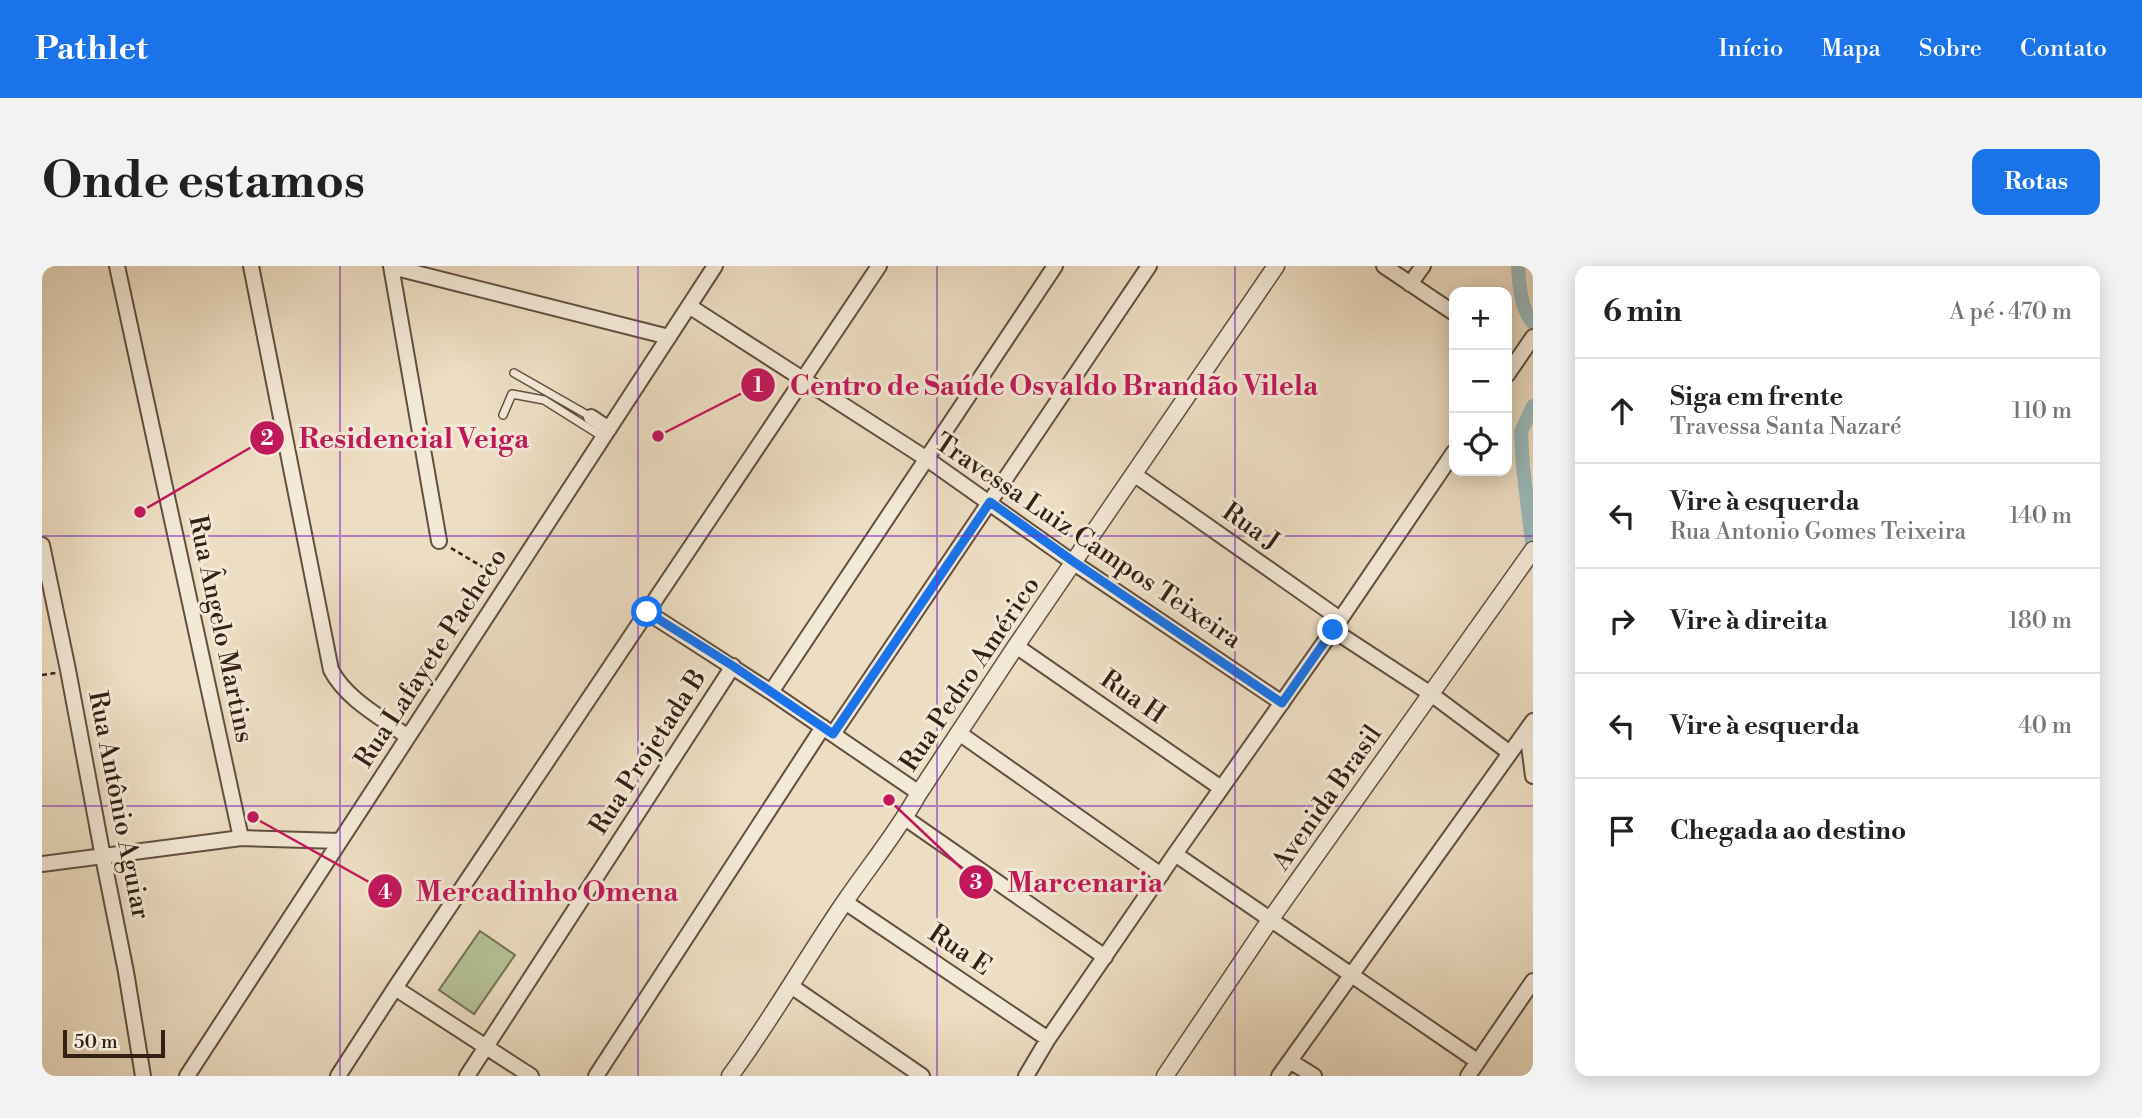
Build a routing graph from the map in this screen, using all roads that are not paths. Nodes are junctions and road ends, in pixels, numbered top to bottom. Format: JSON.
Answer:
{"nodes":[{"id":1,"x":117,"y":266,"type":"edge"},
{"id":2,"x":250,"y":266,"type":"edge"},
{"id":3,"x":392,"y":266,"type":"edge"},
{"id":4,"x":715,"y":266,"type":"edge"},
{"id":5,"x":879,"y":266,"type":"edge"},
{"id":6,"x":1055,"y":266,"type":"edge"},
{"id":7,"x":1149,"y":266,"type":"edge"},
{"id":8,"x":1276,"y":266,"type":"edge"},
{"id":9,"x":1384,"y":266,"type":"edge"},
{"id":10,"x":1423,"y":266,"type":"edge"},
{"id":11,"x":1410,"y":284,"type":"junction"},
{"id":12,"x":689,"y":306,"type":"junction"},
{"id":13,"x":1449,"y":310,"type":"edge"},
{"id":14,"x":669,"y":337,"type":"junction"},
{"id":15,"x":1533,"y":337,"type":"edge"},
{"id":16,"x":1513,"y":353,"type":"edge"},
{"id":17,"x":514,"y":373,"type":"dead end"},
{"id":18,"x":803,"y":379,"type":"junction"},
{"id":19,"x":503,"y":415,"type":"dead end"},
{"id":20,"x":591,"y":417,"type":"joint"},
{"id":21,"x":606,"y":433,"type":"junction"},
{"id":22,"x":926,"y":459,"type":"junction"},
{"id":23,"x":1449,"y":459,"type":"edge"},
{"id":24,"x":1135,"y":475,"type":"junction"},
{"id":25,"x":990,"y":502,"type":"junction"},
{"id":26,"x":439,"y":541,"type":"road end"},
{"id":27,"x":42,"y":545,"type":"edge"},
{"id":28,"x":1533,"y":550,"type":"edge"},
{"id":29,"x":1074,"y":562,"type":"junction"},
{"id":30,"x":647,"y":612,"type":"junction"},
{"id":31,"x":1336,"y":624,"type":"junction"},
{"id":32,"x":1016,"y":646,"type":"junction"},
{"id":33,"x":733,"y":666,"type":"junction"},
{"id":34,"x":771,"y":692,"type":"junction"},
{"id":35,"x":1431,"y":694,"type":"junction"},
{"id":36,"x":1282,"y":703,"type":"junction"},
{"id":37,"x":1530,"y":725,"type":"edge"},
{"id":38,"x":828,"y":730,"type":"junction"},
{"id":39,"x":959,"y":733,"type":"junction"},
{"id":40,"x":408,"y":737,"type":"junction"},
{"id":41,"x":1510,"y":753,"type":"junction"},
{"id":42,"x":1533,"y":776,"type":"edge"},
{"id":43,"x":1222,"y":788,"type":"junction"},
{"id":44,"x":919,"y":793,"type":"junction"},
{"id":45,"x":905,"y":818,"type":"junction"},
{"id":46,"x":241,"y":838,"type":"junction"},
{"id":47,"x":340,"y":841,"type":"junction"},
{"id":48,"x":1175,"y":854,"type":"junction"},
{"id":49,"x":103,"y":857,"type":"junction"},
{"id":50,"x":42,"y":864,"type":"edge"},
{"id":51,"x":1161,"y":875,"type":"junction"},
{"id":52,"x":845,"y":902,"type":"junction"},
{"id":53,"x":1270,"y":920,"type":"junction"},
{"id":54,"x":1105,"y":957,"type":"junction"},
{"id":55,"x":1352,"y":975,"type":"junction"},
{"id":56,"x":1533,"y":981,"type":"edge"},
{"id":57,"x":791,"y":986,"type":"junction"},
{"id":58,"x":395,"y":988,"type":"junction"},
{"id":59,"x":1048,"y":1039,"type":"junction"},
{"id":60,"x":487,"y":1047,"type":"junction"},
{"id":61,"x":1290,"y":1061,"type":"junction"},
{"id":62,"x":1478,"y":1061,"type":"junction"},
{"id":63,"x":734,"y":1074,"type":"edge"},
{"id":64,"x":143,"y":1076,"type":"edge"},
{"id":65,"x":187,"y":1076,"type":"edge"},
{"id":66,"x":338,"y":1076,"type":"edge"},
{"id":67,"x":467,"y":1076,"type":"edge"},
{"id":68,"x":531,"y":1076,"type":"edge"},
{"id":69,"x":596,"y":1076,"type":"edge"},
{"id":70,"x":922,"y":1076,"type":"edge"},
{"id":71,"x":1026,"y":1076,"type":"edge"},
{"id":72,"x":1165,"y":1076,"type":"edge"},
{"id":73,"x":1279,"y":1076,"type":"edge"},
{"id":74,"x":1314,"y":1076,"type":"edge"},
{"id":75,"x":1468,"y":1076,"type":"edge"}],
"edges":[{"from":1,"to":46,"type":"street","name":"Rua Ângelo Martins"},
{"from":2,"to":40,"type":"street"},
{"from":3,"to":14,"type":"street"},
{"from":3,"to":26,"type":"street"},
{"from":4,"to":12,"type":"street","name":"Rua Lafayete Pacheco"},
{"from":5,"to":18,"type":"street"},
{"from":6,"to":22,"type":"street"},
{"from":7,"to":25,"type":"street"},
{"from":8,"to":24,"type":"street","name":"Rua Pedro Américo"},
{"from":9,"to":11,"type":"street"},
{"from":10,"to":11,"type":"street"},
{"from":11,"to":13,"type":"street"},
{"from":12,"to":14,"type":"street","name":"Rua Lafayete Pacheco"},
{"from":12,"to":18,"type":"street","name":"Travessa Luiz Campos Teixeira"},
{"from":14,"to":21,"type":"street","name":"Rua Lafayete Pacheco"},
{"from":15,"to":16,"type":"street"},
{"from":17,"to":20,"type":"lane"},
{"from":18,"to":22,"type":"street","name":"Travessa Luiz Campos Teixeira"},
{"from":18,"to":30,"type":"street"},
{"from":19,"to":21,"type":"lane"},
{"from":20,"to":21,"type":"street"},
{"from":21,"to":40,"type":"street","name":"Rua Lafayete Pacheco"},
{"from":22,"to":25,"type":"street","name":"Travessa Luiz Campos Teixeira"},
{"from":22,"to":34,"type":"street"},
{"from":23,"to":31,"type":"street"},
{"from":24,"to":29,"type":"street","name":"Rua Pedro Américo"},
{"from":24,"to":31,"type":"street","name":"Rua J"},
{"from":25,"to":29,"type":"street","name":"Travessa Luiz Campos Teixeira"},
{"from":25,"to":38,"type":"street"},
{"from":27,"to":49,"type":"street","name":"Rua Antônio Aguiar"},
{"from":28,"to":35,"type":"street","name":"Avenida Brasil"},
{"from":29,"to":32,"type":"street","name":"Rua Pedro Américo"},
{"from":29,"to":36,"type":"street","name":"Travessa Luiz Campos Teixeira"},
{"from":30,"to":33,"type":"street"},
{"from":30,"to":58,"type":"street"},
{"from":31,"to":35,"type":"street","name":"Rua J"},
{"from":31,"to":36,"type":"street"},
{"from":32,"to":39,"type":"street","name":"Rua Pedro Américo"},
{"from":32,"to":43,"type":"street","name":"Rua H"},
{"from":33,"to":34,"type":"street"},
{"from":33,"to":60,"type":"street","name":"Rua Projetada B"},
{"from":34,"to":38,"type":"street"},
{"from":35,"to":41,"type":"street","name":"Rua J"},
{"from":35,"to":53,"type":"street","name":"Avenida Brasil"},
{"from":36,"to":43,"type":"street"},
{"from":37,"to":41,"type":"street"},
{"from":37,"to":42,"type":"street"},
{"from":38,"to":44,"type":"street"},
{"from":38,"to":69,"type":"street"},
{"from":39,"to":44,"type":"street","name":"Rua Pedro Américo"},
{"from":39,"to":51,"type":"street"},
{"from":40,"to":47,"type":"street","name":"Rua Lafayete Pacheco"},
{"from":41,"to":55,"type":"street"},
{"from":43,"to":48,"type":"street"},
{"from":44,"to":45,"type":"street","name":"Rua Pedro Américo"},
{"from":45,"to":52,"type":"street","name":"Rua Pedro Américo"},
{"from":45,"to":54,"type":"street"},
{"from":46,"to":47,"type":"street"},
{"from":46,"to":49,"type":"street"},
{"from":47,"to":65,"type":"street","name":"Rua Lafayete Pacheco"},
{"from":48,"to":51,"type":"street"},
{"from":48,"to":53,"type":"street"},
{"from":49,"to":50,"type":"street"},
{"from":49,"to":64,"type":"street","name":"Rua Antônio Aguiar"},
{"from":51,"to":54,"type":"street"},
{"from":52,"to":57,"type":"street","name":"Rua Pedro Américo"},
{"from":52,"to":59,"type":"street","name":"Rua E"},
{"from":53,"to":55,"type":"street"},
{"from":53,"to":72,"type":"street","name":"Avenida Brasil"},
{"from":54,"to":59,"type":"street"},
{"from":55,"to":61,"type":"street"},
{"from":55,"to":62,"type":"street"},
{"from":56,"to":62,"type":"street"},
{"from":57,"to":63,"type":"street","name":"Rua Pedro Américo"},
{"from":57,"to":70,"type":"street"},
{"from":58,"to":60,"type":"street"},
{"from":58,"to":66,"type":"street"},
{"from":59,"to":71,"type":"street"},
{"from":60,"to":67,"type":"street","name":"Rua Projetada B"},
{"from":60,"to":68,"type":"street"},
{"from":61,"to":73,"type":"street"},
{"from":61,"to":74,"type":"street"},
{"from":62,"to":75,"type":"street"}]}
